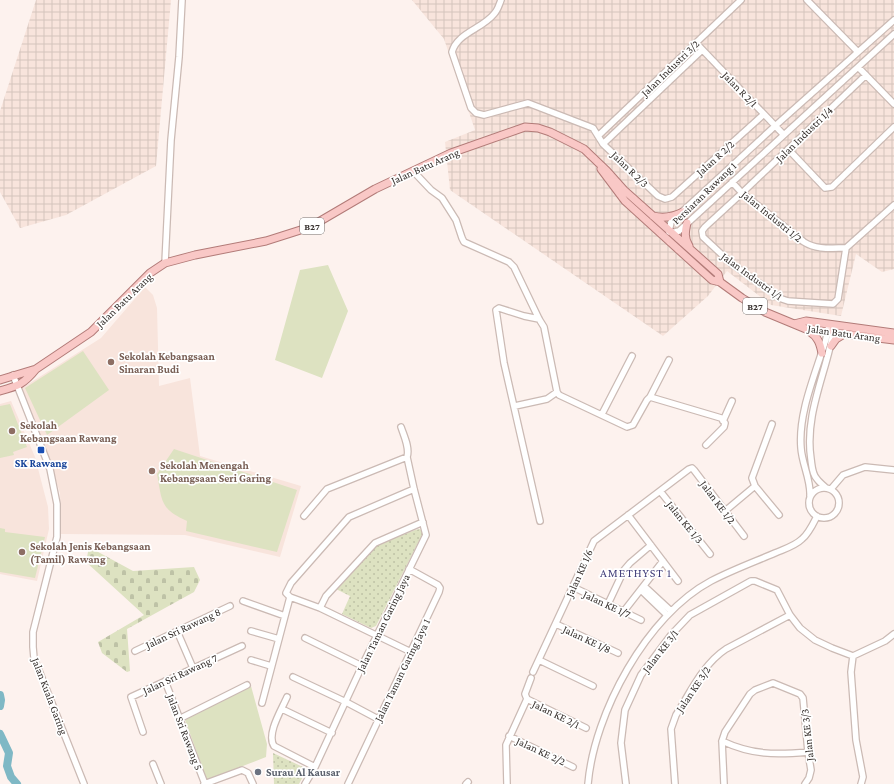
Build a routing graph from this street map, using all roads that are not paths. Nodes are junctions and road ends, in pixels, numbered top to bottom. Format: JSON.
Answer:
{"nodes":[{"id":1,"x":182,"y":0,"type":"edge"},
{"id":2,"x":501,"y":0,"type":"edge"},
{"id":3,"x":741,"y":0,"type":"edge"},
{"id":4,"x":808,"y":0,"type":"edge"},
{"id":5,"x":894,"y":20,"type":"edge"},
{"id":6,"x":894,"y":34,"type":"edge"},
{"id":7,"x":696,"y":43,"type":"junction"},
{"id":8,"x":702,"y":50,"type":"junction"},
{"id":9,"x":858,"y":52,"type":"junction"},
{"id":10,"x":858,"y":67,"type":"junction"},
{"id":11,"x":866,"y":74,"type":"junction"},
{"id":12,"x":894,"y":104,"type":"edge"},
{"id":13,"x":764,"y":114,"type":"junction"},
{"id":14,"x":775,"y":126,"type":"junction"},
{"id":15,"x":894,"y":127,"type":"edge"},
{"id":16,"x":784,"y":134,"type":"junction"},
{"id":17,"x":598,"y":136,"type":"junction"},
{"id":18,"x":603,"y":144,"type":"junction"},
{"id":19,"x":788,"y":149,"type":"junction"},
{"id":20,"x":598,"y":164,"type":"junction"},
{"id":21,"x":413,"y":171,"type":"junction"},
{"id":22,"x":732,"y":182,"type":"junction"},
{"id":23,"x":742,"y":193,"type":"junction"},
{"id":24,"x":665,"y":199,"type":"joint"},
{"id":25,"x":894,"y":205,"type":"edge"},
{"id":26,"x":683,"y":212,"type":"junction"},
{"id":27,"x":653,"y":216,"type":"junction"},
{"id":28,"x":687,"y":223,"type":"junction"},
{"id":29,"x":656,"y":230,"type":"junction"},
{"id":30,"x":670,"y":232,"type":"junction"},
{"id":31,"x":672,"y":246,"type":"junction"},
{"id":32,"x":846,"y":248,"type":"junction"},
{"id":33,"x":690,"y":249,"type":"junction"},
{"id":34,"x":165,"y":263,"type":"junction"},
{"id":35,"x":720,"y":282,"type":"junction"},
{"id":36,"x":539,"y":319,"type":"junction"},
{"id":37,"x":794,"y":324,"type":"junction"},
{"id":38,"x":832,"y":324,"type":"junction"},
{"id":39,"x":806,"y":329,"type":"junction"},
{"id":40,"x":830,"y":333,"type":"junction"},
{"id":41,"x":894,"y":333,"type":"edge"},
{"id":42,"x":844,"y":334,"type":"junction"},
{"id":43,"x":894,"y":340,"type":"edge"},
{"id":44,"x":831,"y":346,"type":"junction"},
{"id":45,"x":822,"y":353,"type":"junction"},
{"id":46,"x":632,"y":356,"type":"dead end"},
{"id":47,"x":670,"y":360,"type":"dead end"},
{"id":48,"x":36,"y":369,"type":"junction"},
{"id":49,"x":13,"y":375,"type":"junction"},
{"id":50,"x":0,"y":380,"type":"edge"},
{"id":51,"x":16,"y":386,"type":"junction"},
{"id":52,"x":0,"y":391,"type":"edge"},
{"id":53,"x":557,"y":392,"type":"junction"},
{"id":54,"x":650,"y":397,"type":"junction"},
{"id":55,"x":732,"y":401,"type":"dead end"},
{"id":56,"x":515,"y":406,"type":"junction"},
{"id":57,"x":602,"y":414,"type":"junction"},
{"id":58,"x":723,"y":421,"type":"junction"},
{"id":59,"x":772,"y":424,"type":"dead end"},
{"id":60,"x":401,"y":427,"type":"dead end"},
{"id":61,"x":706,"y":445,"type":"dead end"},
{"id":62,"x":407,"y":457,"type":"junction"},
{"id":63,"x":692,"y":468,"type":"joint"},
{"id":64,"x":894,"y":470,"type":"edge"},
{"id":65,"x":755,"y":486,"type":"junction"},
{"id":66,"x":829,"y":488,"type":"junction"},
{"id":67,"x":414,"y":490,"type":"junction"},
{"id":68,"x":660,"y":491,"type":"junction"},
{"id":69,"x":810,"y":496,"type":"junction"},
{"id":70,"x":725,"y":511,"type":"junction"},
{"id":71,"x":779,"y":515,"type":"dead end"},
{"id":72,"x":304,"y":516,"type":"dead end"},
{"id":73,"x":628,"y":516,"type":"junction"},
{"id":74,"x":817,"y":516,"type":"junction"},
{"id":75,"x":540,"y":521,"type":"dead end"},
{"id":76,"x":423,"y":522,"type":"junction"},
{"id":77,"x":744,"y":536,"type":"dead end"},
{"id":78,"x":651,"y":545,"type":"junction"},
{"id":79,"x":710,"y":554,"type":"dead end"},
{"id":80,"x":663,"y":561,"type":"junction"},
{"id":81,"x":409,"y":569,"type":"junction"},
{"id":82,"x":678,"y":581,"type":"dead end"},
{"id":83,"x":573,"y":587,"type":"junction"},
{"id":84,"x":643,"y":588,"type":"junction"},
{"id":85,"x":290,"y":597,"type":"junction"},
{"id":86,"x":243,"y":601,"type":"dead end"},
{"id":87,"x":608,"y":604,"type":"junction"},
{"id":88,"x":230,"y":606,"type":"dead end"},
{"id":89,"x":320,"y":608,"type":"junction"},
{"id":90,"x":624,"y":611,"type":"junction"},
{"id":91,"x":669,"y":613,"type":"junction"},
{"id":92,"x":790,"y":615,"type":"junction"},
{"id":93,"x":285,"y":616,"type":"junction"},
{"id":94,"x":641,"y":620,"type":"dead end"},
{"id":95,"x":556,"y":624,"type":"junction"},
{"id":96,"x":177,"y":631,"type":"junction"},
{"id":97,"x":252,"y":631,"type":"dead end"},
{"id":98,"x":894,"y":634,"type":"edge"},
{"id":99,"x":377,"y":635,"type":"junction"},
{"id":100,"x":305,"y":638,"type":"dead end"},
{"id":101,"x":278,"y":639,"type":"junction"},
{"id":102,"x":242,"y":646,"type":"dead end"},
{"id":103,"x":136,"y":651,"type":"dead end"},
{"id":104,"x":411,"y":652,"type":"junction"},
{"id":105,"x":618,"y":654,"type":"dead end"},
{"id":106,"x":853,"y":656,"type":"junction"},
{"id":107,"x":251,"y":660,"type":"dead end"},
{"id":108,"x":539,"y":660,"type":"junction"},
{"id":109,"x":271,"y":666,"type":"junction"},
{"id":110,"x":362,"y":666,"type":"junction"},
{"id":111,"x":193,"y":668,"type":"junction"},
{"id":112,"x":293,"y":677,"type":"dead end"},
{"id":113,"x":165,"y":681,"type":"junction"},
{"id":114,"x":247,"y":686,"type":"dead end"},
{"id":115,"x":593,"y":686,"type":"dead end"},
{"id":116,"x":287,"y":697,"type":"dead end"},
{"id":117,"x":526,"y":699,"type":"junction"},
{"id":118,"x":346,"y":702,"type":"junction"},
{"id":119,"x":262,"y":703,"type":"dead end"},
{"id":120,"x":282,"y":709,"type":"junction"},
{"id":121,"x":181,"y":718,"type":"junction"},
{"id":122,"x":378,"y":719,"type":"junction"},
{"id":123,"x":586,"y":728,"type":"dead end"},
{"id":124,"x":143,"y":732,"type":"dead end"},
{"id":125,"x":332,"y":733,"type":"junction"},
{"id":126,"x":509,"y":736,"type":"junction"},
{"id":127,"x":722,"y":741,"type":"junction"},
{"id":128,"x":808,"y":752,"type":"junction"},
{"id":129,"x":153,"y":764,"type":"dead end"},
{"id":130,"x":316,"y":767,"type":"junction"},
{"id":131,"x":573,"y":767,"type":"dead end"},
{"id":132,"x":724,"y":777,"type":"junction"},
{"id":133,"x":84,"y":784,"type":"edge"},
{"id":134,"x":161,"y":784,"type":"edge"},
{"id":135,"x":205,"y":784,"type":"edge"},
{"id":136,"x":253,"y":784,"type":"edge"},
{"id":137,"x":305,"y":784,"type":"edge"},
{"id":138,"x":348,"y":784,"type":"edge"},
{"id":139,"x":507,"y":784,"type":"edge"},
{"id":140,"x":588,"y":784,"type":"edge"},
{"id":141,"x":626,"y":784,"type":"edge"},
{"id":142,"x":675,"y":784,"type":"edge"},
{"id":143,"x":724,"y":784,"type":"edge"},
{"id":144,"x":730,"y":784,"type":"edge"},
{"id":145,"x":805,"y":784,"type":"edge"},
{"id":146,"x":861,"y":784,"type":"edge"}],
"edges":[{"from":1,"to":34,"type":"street"},
{"from":2,"to":17,"type":"street"},
{"from":3,"to":7,"type":"street","name":"Jalan Industri 3/2"},
{"from":4,"to":9,"type":"street"},
{"from":5,"to":9,"type":"street","name":"Persiaran Rawang 1"},
{"from":6,"to":10,"type":"street","name":"Persiaran Rawang 1"},
{"from":7,"to":8,"type":"street","name":"Jalan R 2/1"},
{"from":7,"to":17,"type":"street","name":"Jalan Industri 3/2"},
{"from":8,"to":13,"type":"street","name":"Jalan R 2/1"},
{"from":8,"to":18,"type":"street"},
{"from":9,"to":14,"type":"street","name":"Persiaran Rawang 1"},
{"from":10,"to":11,"type":"street"},
{"from":10,"to":16,"type":"street","name":"Persiaran Rawang 1"},
{"from":11,"to":12,"type":"street"},
{"from":11,"to":19,"type":"street","name":"Jalan Industri 1/4"},
{"from":13,"to":14,"type":"street","name":"Jalan R 2/1"},
{"from":13,"to":24,"type":"street","name":"Jalan R 2/2"},
{"from":14,"to":16,"type":"street","name":"Jalan R 2/1"},
{"from":14,"to":26,"type":"street","name":"Persiaran Rawang 1"},
{"from":15,"to":19,"type":"street"},
{"from":16,"to":22,"type":"street","name":"Persiaran Rawang 1"},
{"from":17,"to":18,"type":"street","name":"Jalan R 2/3"},
{"from":18,"to":24,"type":"street","name":"Jalan R 2/3"},
{"from":19,"to":23,"type":"street","name":"Jalan Industri 1/4"},
{"from":20,"to":21,"type":"main road","name":"Jalan Batu Arang","number":"B27"},
{"from":20,"to":27,"type":"main road","name":"Jalan Batu Arang","number":"B27"},
{"from":20,"to":29,"type":"main road"},
{"from":21,"to":34,"type":"main road","name":"Jalan Batu Arang","number":"B27"},
{"from":21,"to":36,"type":"street"},
{"from":22,"to":23,"type":"street","name":"Jalan Industri 1/2"},
{"from":22,"to":28,"type":"street","name":"Persiaran Rawang 1"},
{"from":23,"to":32,"type":"street","name":"Jalan Industri 1/2"},
{"from":23,"to":32,"type":"street","name":"Jalan Industri 1/1"},
{"from":25,"to":32,"type":"street"},
{"from":26,"to":27,"type":"main road"},
{"from":26,"to":30,"type":"street","name":"Persiaran Rawang 1"},
{"from":27,"to":30,"type":"main road","name":"Jalan Batu Arang","number":"B27"},
{"from":28,"to":30,"type":"street","name":"Persiaran Rawang 1"},
{"from":28,"to":33,"type":"main road"},
{"from":29,"to":30,"type":"main road"},
{"from":29,"to":31,"type":"main road"},
{"from":30,"to":31,"type":"main road"},
{"from":30,"to":33,"type":"main road","name":"Jalan Batu Arang","number":"B27"},
{"from":31,"to":35,"type":"main road"},
{"from":33,"to":35,"type":"main road","name":"Jalan Batu Arang","number":"B27"},
{"from":34,"to":48,"type":"main road","name":"Jalan Batu Arang","number":"B27"},
{"from":35,"to":37,"type":"main road","name":"Jalan Batu Arang","number":"B27"},
{"from":36,"to":53,"type":"street"},
{"from":36,"to":56,"type":"street"},
{"from":37,"to":38,"type":"main road","name":"Jalan Batu Arang","number":"B27"},
{"from":37,"to":39,"type":"main road","name":"Jalan Batu Arang","number":"B27"},
{"from":38,"to":40,"type":"street"},
{"from":38,"to":41,"type":"main road","name":"Jalan Batu Arang","number":"B27"},
{"from":39,"to":40,"type":"main road","name":"Jalan Batu Arang","number":"B27"},
{"from":39,"to":45,"type":"main road"},
{"from":40,"to":42,"type":"main road","name":"Jalan Batu Arang","number":"B27"},
{"from":40,"to":44,"type":"street"},
{"from":40,"to":45,"type":"street"},
{"from":42,"to":43,"type":"main road","name":"Jalan Batu Arang","number":"B27"},
{"from":42,"to":44,"type":"main road"},
{"from":44,"to":66,"type":"street"},
{"from":45,"to":69,"type":"street"},
{"from":46,"to":57,"type":"street"},
{"from":47,"to":54,"type":"street"},
{"from":48,"to":49,"type":"main road","name":"Jalan Batu Arang","number":"B27"},
{"from":48,"to":51,"type":"main road","name":"Jalan Batu Arang","number":"B27"},
{"from":49,"to":50,"type":"main road","name":"Jalan Batu Arang","number":"B27"},
{"from":49,"to":51,"type":"street","name":"Jalan Kuala Garing"},
{"from":51,"to":52,"type":"main road","name":"Jalan Batu Arang","number":"B27"},
{"from":51,"to":133,"type":"street","name":"Jalan Kuala Garing"},
{"from":53,"to":56,"type":"street"},
{"from":53,"to":57,"type":"street"},
{"from":54,"to":57,"type":"street"},
{"from":54,"to":58,"type":"street"},
{"from":55,"to":58,"type":"street"},
{"from":56,"to":75,"type":"street"},
{"from":58,"to":61,"type":"street"},
{"from":59,"to":65,"type":"street"},
{"from":60,"to":62,"type":"street","name":"Jalan Taman Garing Jaya"},
{"from":62,"to":67,"type":"street","name":"Jalan Taman Garing Jaya"},
{"from":62,"to":72,"type":"street"},
{"from":63,"to":68,"type":"street","name":"Jalan KE 1/6"},
{"from":63,"to":70,"type":"street","name":"Jalan KE 1/2"},
{"from":64,"to":66,"type":"street"},
{"from":65,"to":70,"type":"street"},
{"from":65,"to":71,"type":"street"},
{"from":66,"to":69,"type":"street"},
{"from":66,"to":74,"type":"street"},
{"from":67,"to":76,"type":"street","name":"Jalan Taman Garing Jaya"},
{"from":67,"to":85,"type":"street"},
{"from":68,"to":73,"type":"street","name":"Jalan KE 1/6"},
{"from":68,"to":79,"type":"street","name":"Jalan KE 1/3"},
{"from":69,"to":74,"type":"street"},
{"from":70,"to":77,"type":"street","name":"Jalan KE 1/2"},
{"from":73,"to":78,"type":"street"},
{"from":73,"to":83,"type":"street","name":"Jalan KE 1/6"},
{"from":74,"to":91,"type":"street"},
{"from":76,"to":81,"type":"street","name":"Jalan Taman Garing Jaya"},
{"from":76,"to":89,"type":"street"},
{"from":78,"to":80,"type":"street"},
{"from":78,"to":87,"type":"street"},
{"from":80,"to":82,"type":"street"},
{"from":80,"to":84,"type":"street"},
{"from":81,"to":99,"type":"street","name":"Jalan Taman Garing Jaya"},
{"from":81,"to":104,"type":"street","name":"Jalan Taman Garing Jaya 1"},
{"from":83,"to":87,"type":"street","name":"Jalan KE 1/7"},
{"from":83,"to":95,"type":"street","name":"Jalan KE 1/6"},
{"from":84,"to":90,"type":"street"},
{"from":84,"to":91,"type":"street"},
{"from":85,"to":89,"type":"street"},
{"from":85,"to":93,"type":"street"},
{"from":86,"to":93,"type":"street"},
{"from":87,"to":90,"type":"street","name":"Jalan KE 1/7"},
{"from":88,"to":96,"type":"street","name":"Jalan Sri Rawang 8"},
{"from":89,"to":99,"type":"street"},
{"from":90,"to":94,"type":"street","name":"Jalan KE 1/7"},
{"from":91,"to":140,"type":"street"},
{"from":92,"to":106,"type":"street"},
{"from":92,"to":141,"type":"street","name":"Jalan KE 3/1"},
{"from":92,"to":142,"type":"street","name":"Jalan KE 3/2"},
{"from":93,"to":101,"type":"street"},
{"from":95,"to":105,"type":"street","name":"Jalan KE 1/8"},
{"from":95,"to":108,"type":"street","name":"Jalan KE 1/6"},
{"from":96,"to":103,"type":"street","name":"Jalan Sri Rawang 8"},
{"from":96,"to":111,"type":"street"},
{"from":97,"to":101,"type":"street"},
{"from":98,"to":106,"type":"street"},
{"from":99,"to":104,"type":"street"},
{"from":99,"to":110,"type":"street","name":"Jalan Taman Garing Jaya"},
{"from":100,"to":110,"type":"street"},
{"from":101,"to":109,"type":"street"},
{"from":102,"to":111,"type":"street","name":"Jalan Sri Rawang 7"},
{"from":104,"to":122,"type":"street","name":"Jalan Taman Garing Jaya 1"},
{"from":106,"to":146,"type":"street"},
{"from":107,"to":109,"type":"street"},
{"from":108,"to":115,"type":"street"},
{"from":108,"to":117,"type":"street","name":"Jalan KE 1/6"},
{"from":109,"to":119,"type":"street"},
{"from":110,"to":118,"type":"street","name":"Jalan Taman Garing Jaya"},
{"from":111,"to":113,"type":"street","name":"Jalan Sri Rawang 7"},
{"from":112,"to":118,"type":"street"},
{"from":113,"to":121,"type":"street","name":"Jalan Sri Rawang 5"},
{"from":113,"to":124,"type":"street","name":"Jalan Sri Rawang 7"},
{"from":114,"to":121,"type":"street"},
{"from":116,"to":120,"type":"street"},
{"from":117,"to":123,"type":"street","name":"Jalan KE 2/1"},
{"from":117,"to":126,"type":"street","name":"Jalan KE 1/6"},
{"from":118,"to":122,"type":"street"},
{"from":118,"to":125,"type":"street","name":"Jalan Taman Garing Jaya"},
{"from":120,"to":125,"type":"street"},
{"from":120,"to":130,"type":"street"},
{"from":121,"to":135,"type":"street","name":"Jalan Sri Rawang 5"},
{"from":122,"to":138,"type":"street","name":"Jalan Taman Garing Jaya 1"},
{"from":125,"to":130,"type":"street","name":"Jalan Taman Garing Jaya"},
{"from":126,"to":131,"type":"street","name":"Jalan KE 2/2"},
{"from":126,"to":139,"type":"street","name":"Jalan KE 1/6"},
{"from":127,"to":128,"type":"street"},
{"from":127,"to":128,"type":"street","name":"Jalan KE 3/3"},
{"from":127,"to":132,"type":"street","name":"Jalan KE 3/3"},
{"from":128,"to":145,"type":"street","name":"Jalan KE 3/3"},
{"from":129,"to":134,"type":"street"},
{"from":130,"to":137,"type":"street","name":"Jalan Taman Garing Jaya"},
{"from":132,"to":143,"type":"street","name":"Jalan KE 3/3"},
{"from":132,"to":144,"type":"street"},
{"from":135,"to":136,"type":"street"}]}
